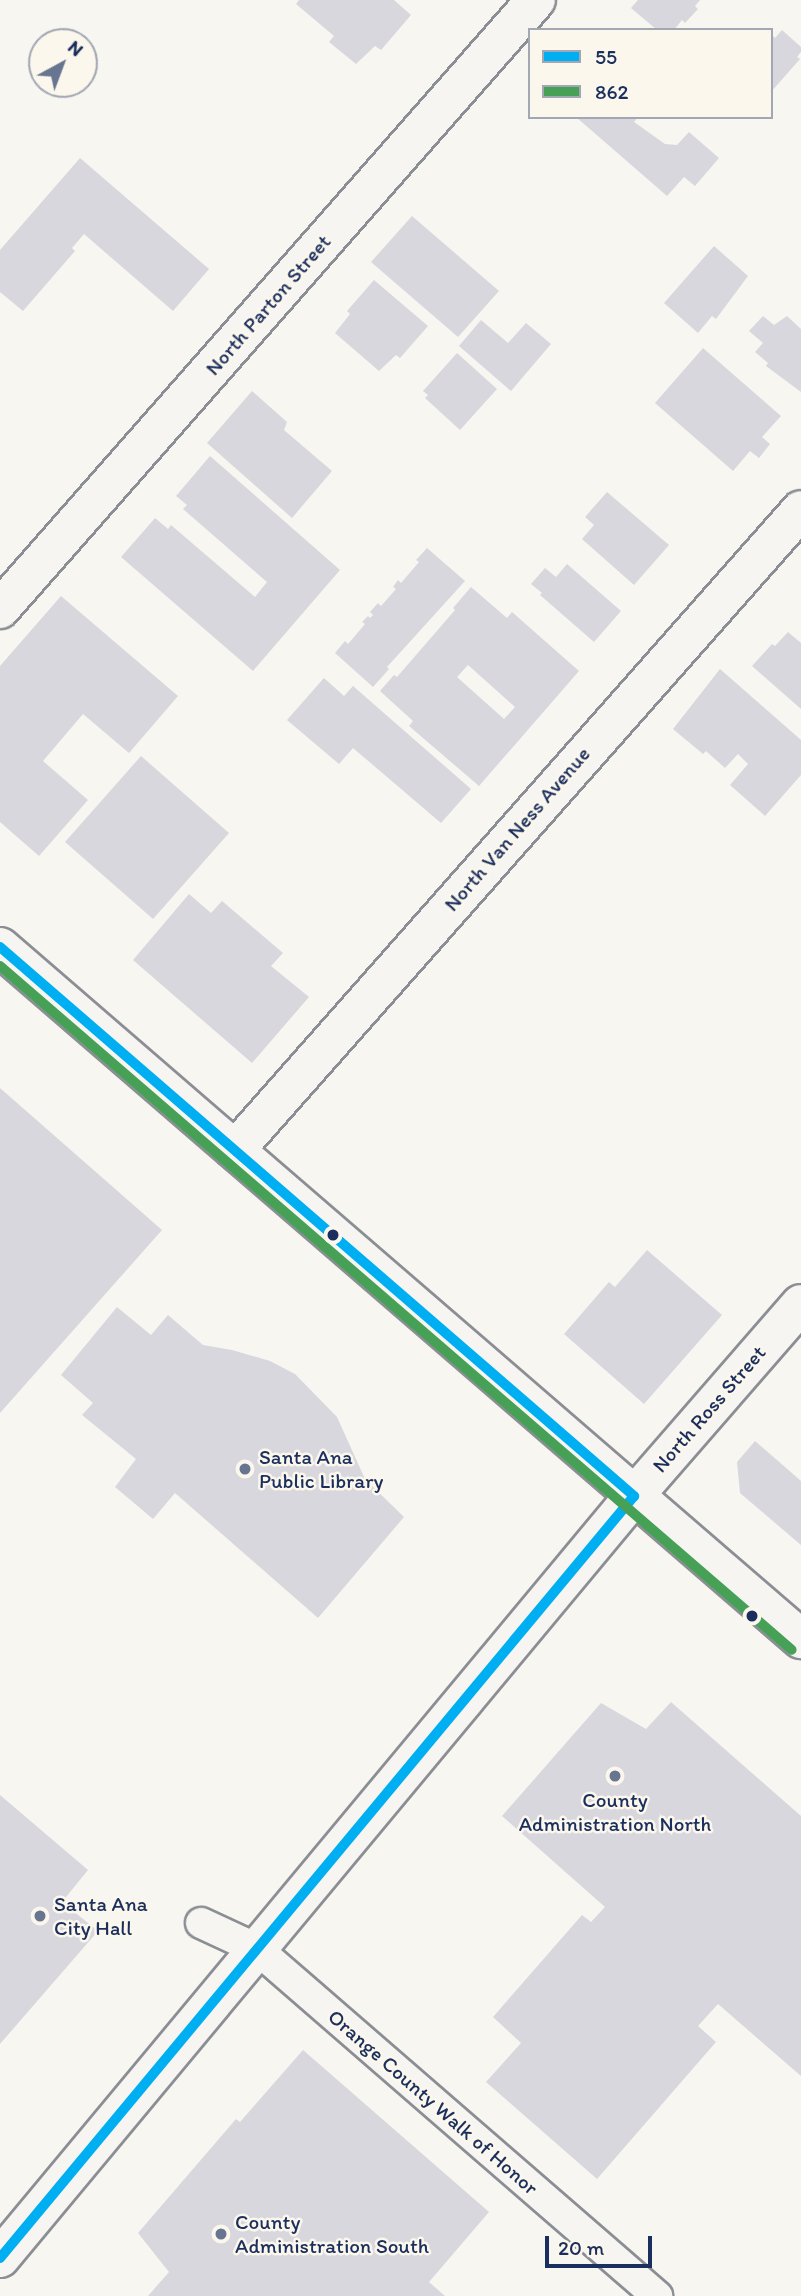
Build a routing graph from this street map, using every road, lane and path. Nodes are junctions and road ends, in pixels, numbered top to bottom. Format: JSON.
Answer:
{"nodes":[{"id":1,"x":536,"y":0,"type":"edge"},
{"id":2,"x":801,"y":510,"type":"edge"},
{"id":3,"x":0,"y":609,"type":"edge"},
{"id":4,"x":0,"y":947,"type":"edge"},
{"id":5,"x":235,"y":1150,"type":"junction"},
{"id":6,"x":801,"y":1304,"type":"edge"},
{"id":7,"x":634,"y":1496,"type":"junction"},
{"id":8,"x":801,"y":1640,"type":"edge"},
{"id":9,"x":201,"y":1923,"type":"dead end"},
{"id":10,"x":257,"y":1949,"type":"junction"},
{"id":11,"x":0,"y":2258,"type":"edge"},
{"id":12,"x":657,"y":2296,"type":"edge"}],
"edges":[{"from":1,"to":3,"type":"street","name":"North Parton Street"},
{"from":2,"to":5,"type":"street","name":"North Van Ness Avenue"},
{"from":4,"to":5,"type":"street"},
{"from":5,"to":7,"type":"street"},
{"from":6,"to":7,"type":"street","name":"North Ross Street"},
{"from":7,"to":8,"type":"street"},
{"from":7,"to":10,"type":"street","name":"North Ross Street"},
{"from":9,"to":10,"type":"street","name":"Orange County Walk of Honor"},
{"from":10,"to":11,"type":"street","name":"North Ross Street"},
{"from":10,"to":12,"type":"street","name":"Orange County Walk of Honor"}]}
